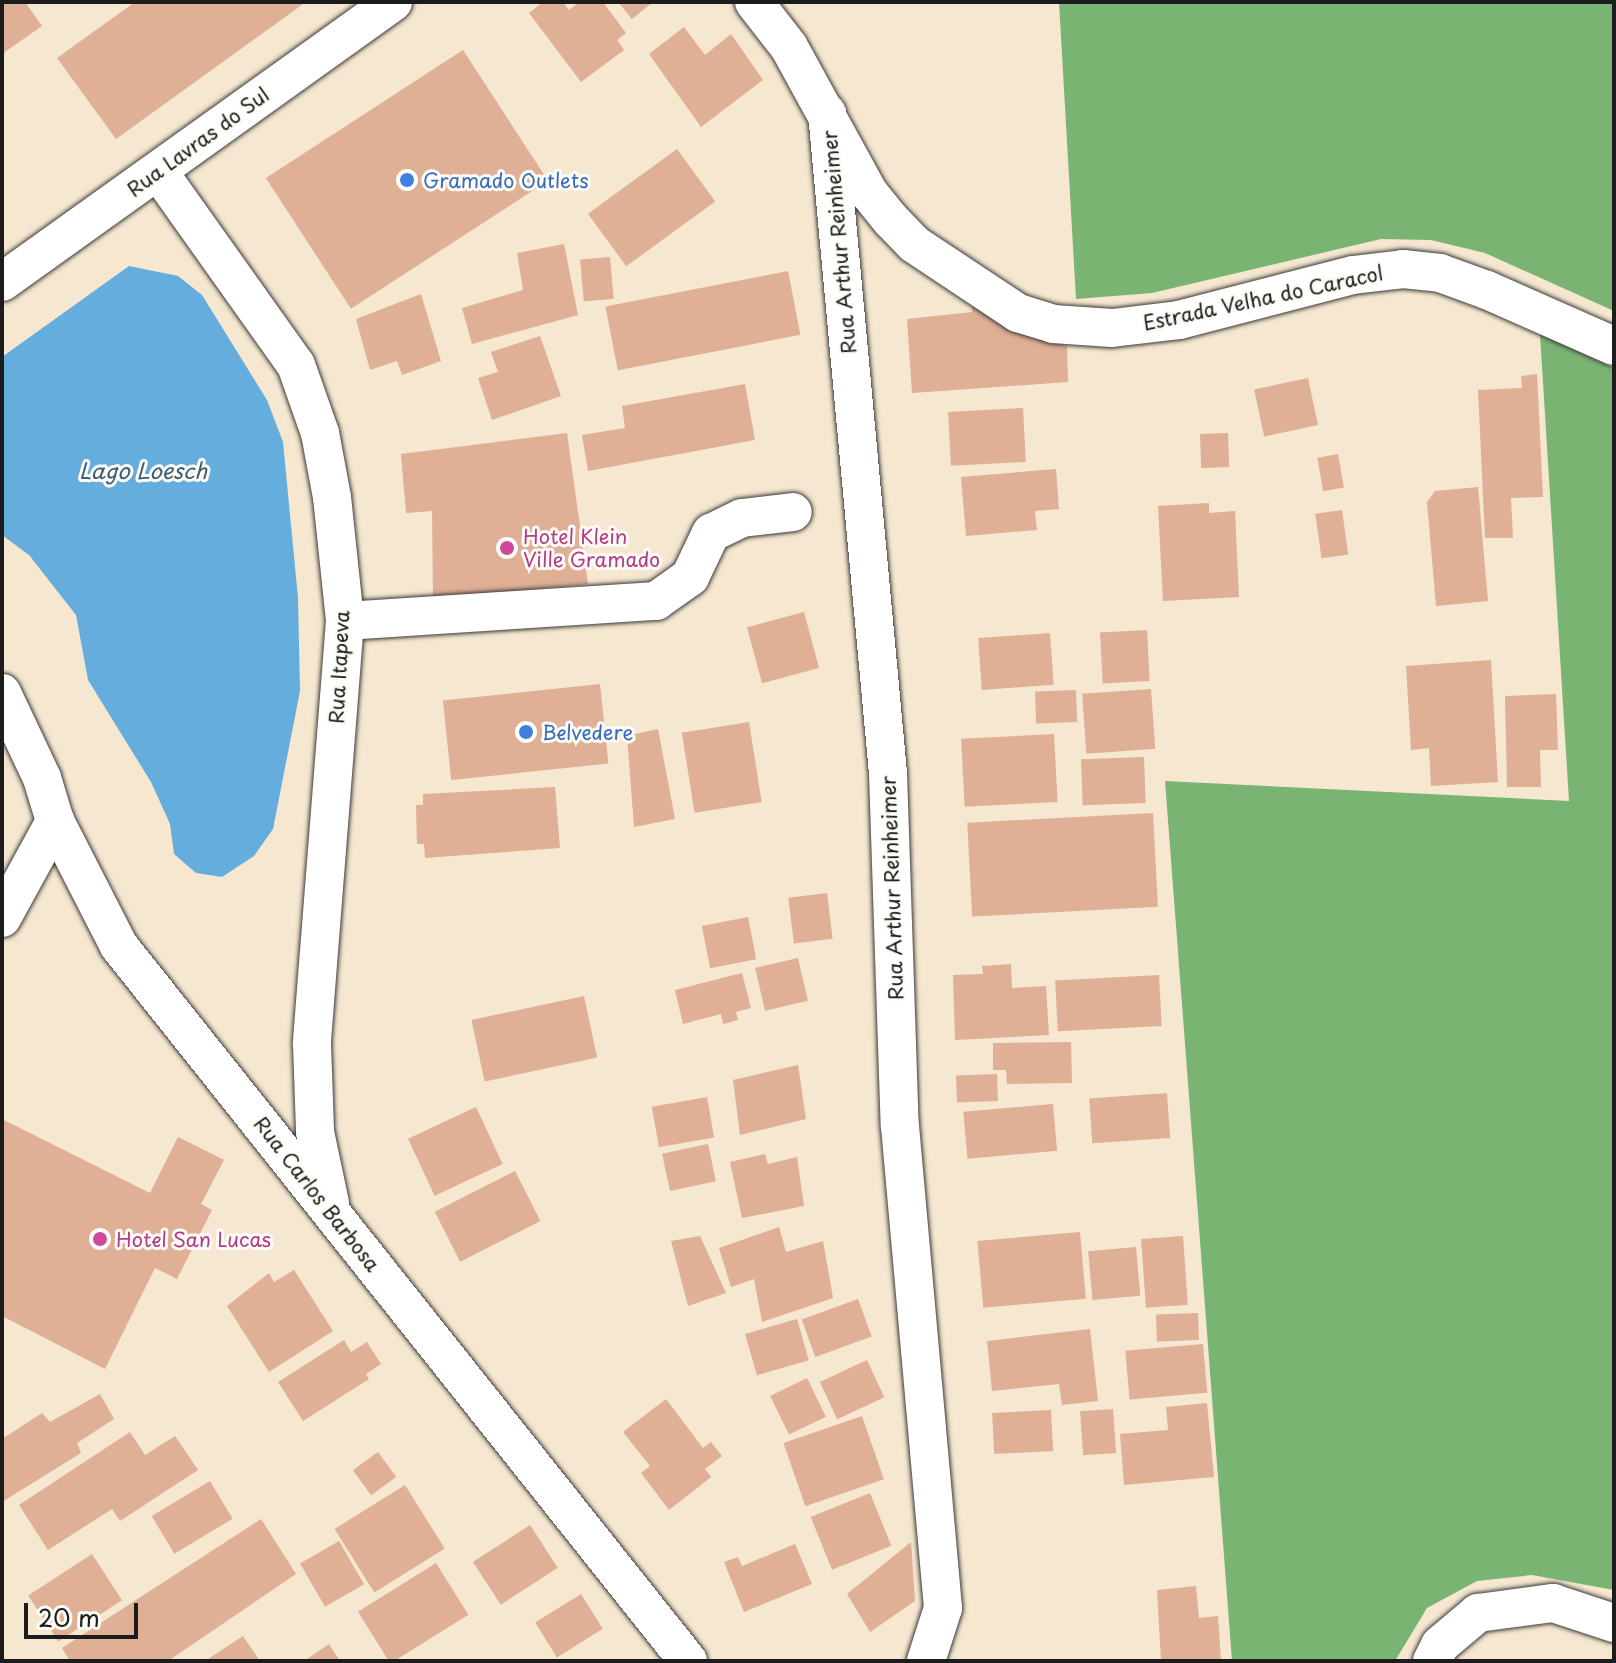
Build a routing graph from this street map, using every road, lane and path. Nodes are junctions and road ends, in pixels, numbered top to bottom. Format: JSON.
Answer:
{"nodes":[{"id":1,"x":393,"y":2,"type":"edge"},
{"id":2,"x":754,"y":2,"type":"edge"},
{"id":3,"x":827,"y":113,"type":"junction"},
{"id":4,"x":158,"y":171,"type":"junction"},
{"id":5,"x":2,"y":282,"type":"edge"},
{"id":6,"x":1614,"y":346,"type":"edge"},
{"id":7,"x":793,"y":512,"type":"dead end"},
{"id":8,"x":345,"y":621,"type":"junction"},
{"id":9,"x":2,"y":693,"type":"edge"},
{"id":10,"x":55,"y":821,"type":"junction"},
{"id":11,"x":2,"y":918,"type":"edge"},
{"id":12,"x":331,"y":1210,"type":"junction"},
{"id":13,"x":1614,"y":1623,"type":"edge"},
{"id":14,"x":688,"y":1661,"type":"edge"},
{"id":15,"x":926,"y":1661,"type":"edge"},
{"id":16,"x":1432,"y":1661,"type":"edge"}],
"edges":[{"from":1,"to":4,"type":"street","name":"Rua Lavras do Sul"},
{"from":2,"to":3,"type":"street","name":"Estrada Velha do Caracol"},
{"from":3,"to":6,"type":"street","name":"Estrada Velha do Caracol"},
{"from":3,"to":15,"type":"street","name":"Rua Arthur Reinheimer"},
{"from":4,"to":5,"type":"street","name":"Rua Lavras do Sul"},
{"from":4,"to":8,"type":"street","name":"Rua Itapeva"},
{"from":7,"to":8,"type":"street"},
{"from":8,"to":12,"type":"street","name":"Rua Itapeva"},
{"from":9,"to":10,"type":"street","name":"Rua Carlos Barbosa"},
{"from":10,"to":11,"type":"street"},
{"from":10,"to":12,"type":"street","name":"Rua Carlos Barbosa"},
{"from":12,"to":14,"type":"street","name":"Rua Carlos Barbosa"},
{"from":13,"to":16,"type":"street"}]}
